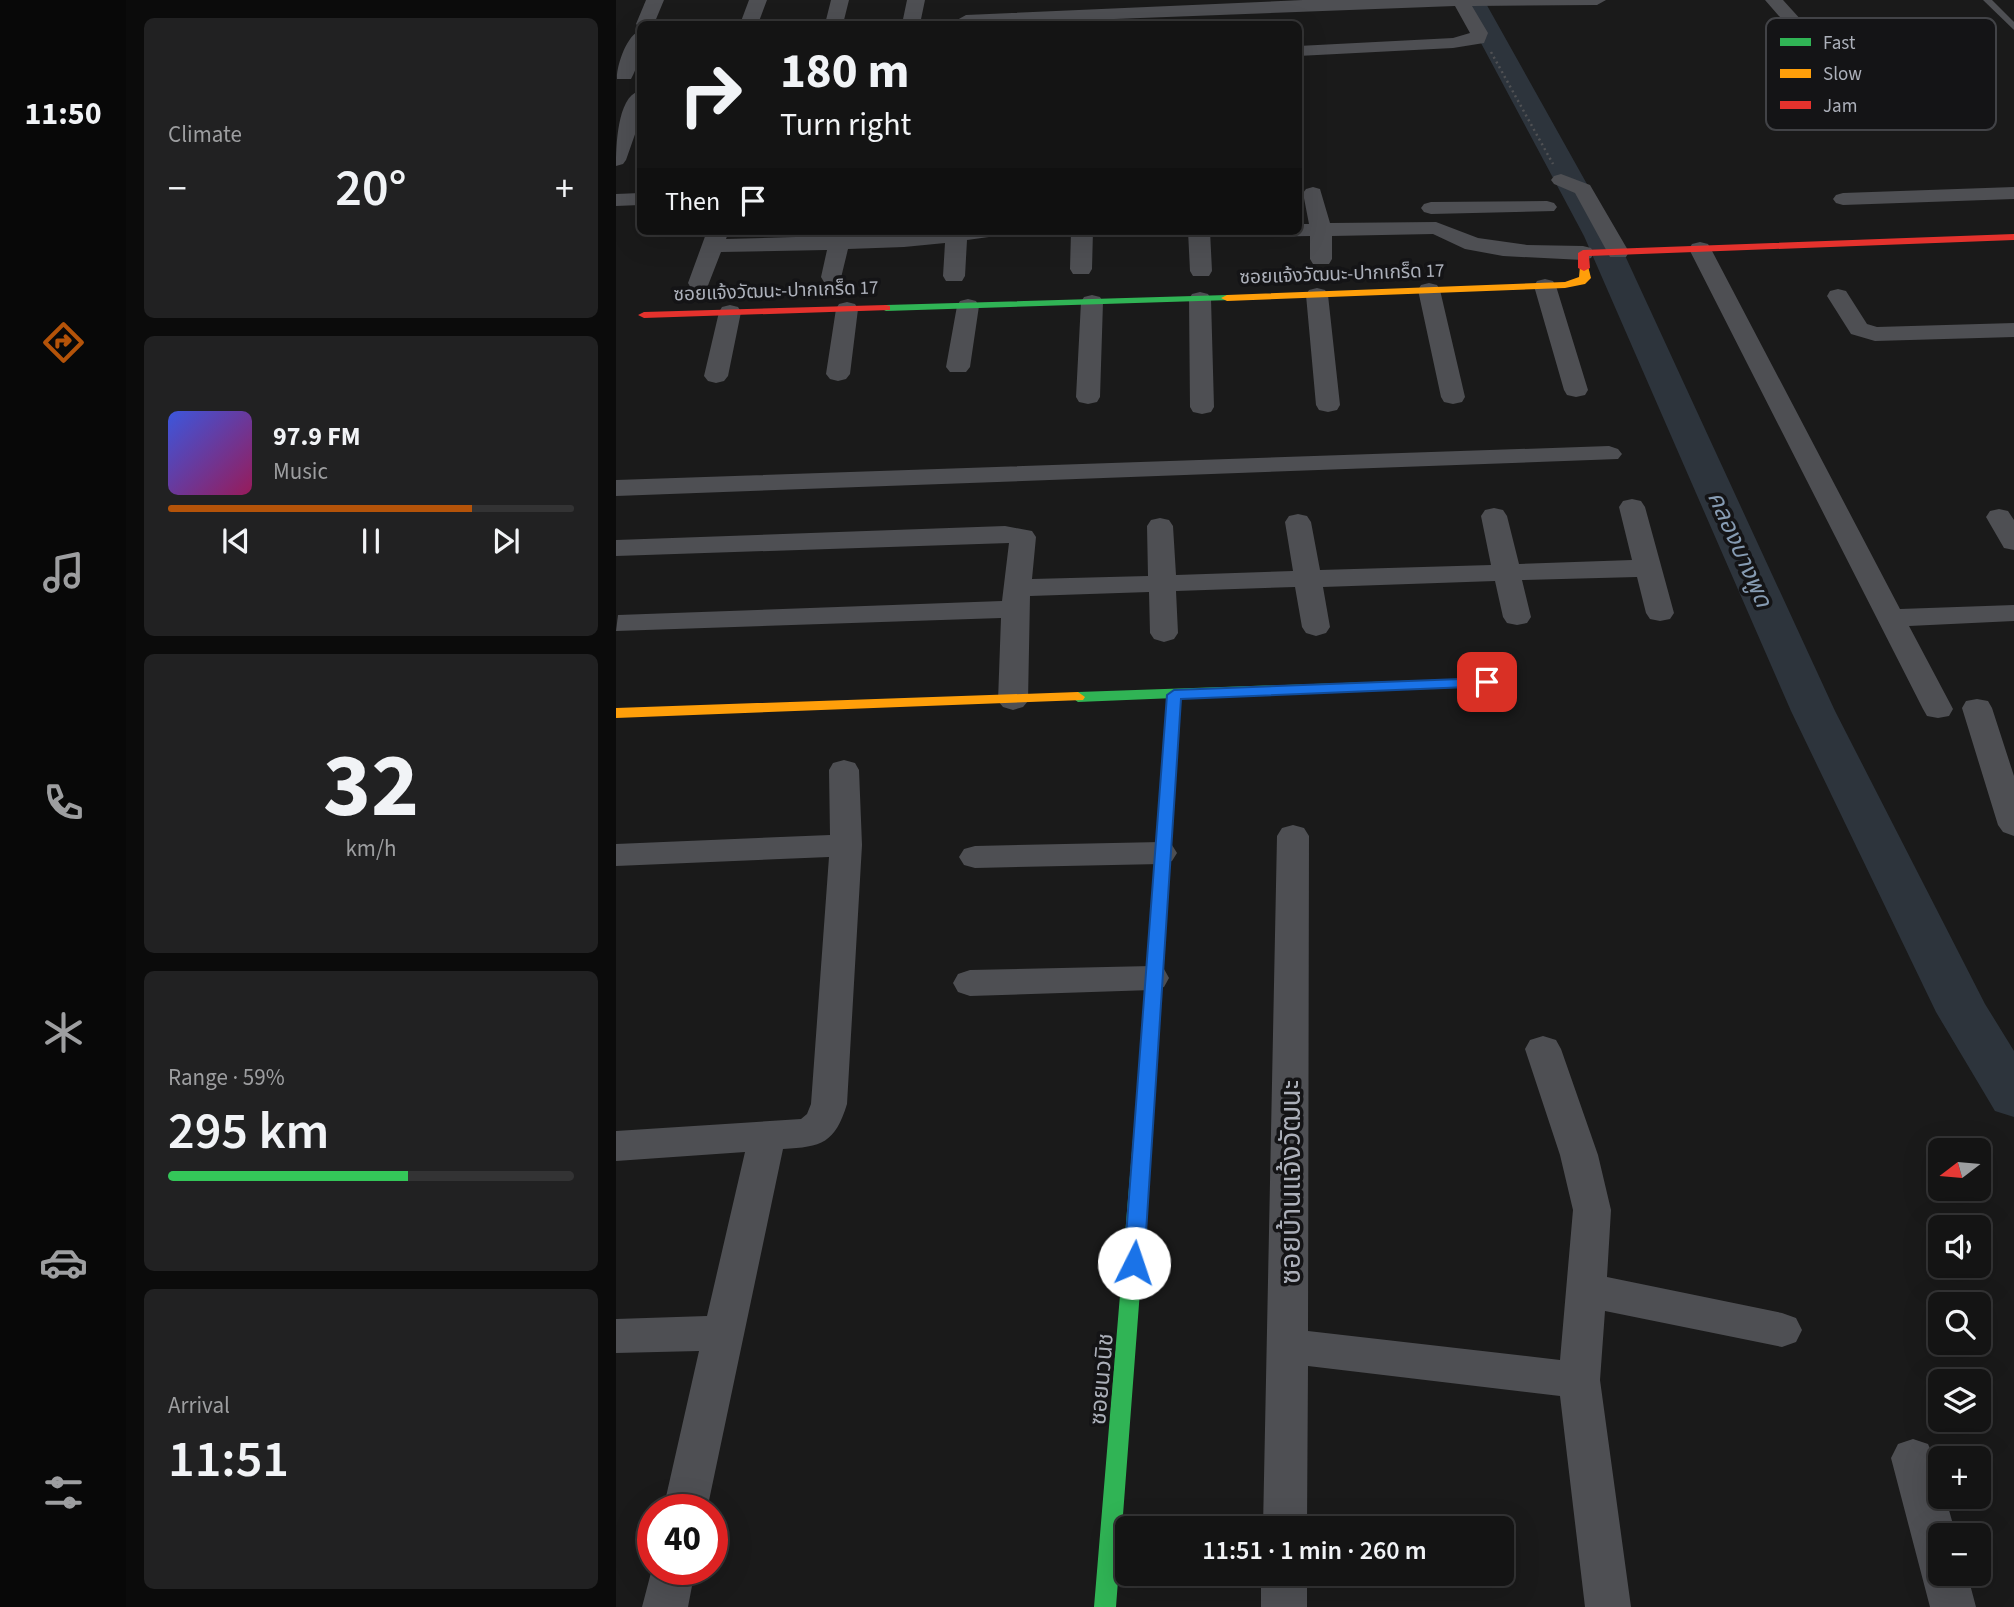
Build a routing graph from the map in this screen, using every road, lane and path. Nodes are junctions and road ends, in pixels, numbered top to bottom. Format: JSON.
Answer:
{"nodes":[{"id":1,"x":655,"y":0,"type":"edge"},
{"id":2,"x":758,"y":0,"type":"edge"},
{"id":3,"x":840,"y":0,"type":"edge"},
{"id":4,"x":916,"y":0,"type":"edge"},
{"id":5,"x":1597,"y":0,"type":"edge"},
{"id":6,"x":1774,"y":0,"type":"edge"},
{"id":7,"x":1987,"y":0,"type":"edge"},
{"id":8,"x":1400,"y":1,"type":"edge"},
{"id":9,"x":1460,"y":1,"type":"edge"},
{"id":10,"x":1470,"y":1,"type":"edge"},
{"id":11,"x":1482,"y":1,"type":"edge"},
{"id":12,"x":1790,"y":18,"type":"edge"},
{"id":13,"x":966,"y":20,"type":"dead end"},
{"id":14,"x":1408,"y":20,"type":"dead end"},
{"id":15,"x":646,"y":21,"type":"edge"},
{"id":16,"x":750,"y":21,"type":"edge"},
{"id":17,"x":835,"y":21,"type":"edge"},
{"id":18,"x":912,"y":21,"type":"edge"},
{"id":19,"x":1046,"y":21,"type":"edge"},
{"id":20,"x":1302,"y":25,"type":"edge"},
{"id":21,"x":2014,"y":27,"type":"edge"},
{"id":22,"x":1478,"y":39,"type":"junction"},
{"id":23,"x":637,"y":43,"type":"edge"},
{"id":24,"x":1302,"y":51,"type":"edge"},
{"id":25,"x":624,"y":75,"type":"dead end"},
{"id":26,"x":636,"y":122,"type":"edge"},
{"id":27,"x":616,"y":160,"type":"edge"},
{"id":28,"x":1561,"y":180,"type":"joint"},
{"id":29,"x":2014,"y":192,"type":"edge"},
{"id":30,"x":1313,"y":193,"type":"dead end"},
{"id":31,"x":637,"y":199,"type":"edge"},
{"id":32,"x":616,"y":200,"type":"edge"},
{"id":33,"x":1843,"y":200,"type":"dead end"},
{"id":34,"x":1547,"y":207,"type":"dead end"},
{"id":35,"x":1432,"y":209,"type":"junction"},
{"id":36,"x":1302,"y":231,"type":"edge"},
{"id":37,"x":1321,"y":231,"type":"junction"},
{"id":38,"x":945,"y":235,"type":"edge"},
{"id":39,"x":957,"y":235,"type":"edge"},
{"id":40,"x":1082,"y":235,"type":"edge"},
{"id":41,"x":1199,"y":235,"type":"edge"},
{"id":42,"x":2014,"y":237,"type":"edge"},
{"id":43,"x":840,"y":238,"type":"edge"},
{"id":44,"x":716,"y":239,"type":"edge"},
{"id":45,"x":1700,"y":249,"type":"junction"},
{"id":46,"x":1604,"y":252,"type":"junction"},
{"id":47,"x":1443,"y":253,"type":"dead end"},
{"id":48,"x":1321,"y":259,"type":"dead end"},
{"id":49,"x":1081,"y":269,"type":"dead end"},
{"id":50,"x":1200,"y":271,"type":"dead end"},
{"id":51,"x":954,"y":275,"type":"dead end"},
{"id":52,"x":832,"y":277,"type":"dead end"},
{"id":53,"x":699,"y":283,"type":"dead end"},
{"id":54,"x":1545,"y":286,"type":"junction"},
{"id":55,"x":1430,"y":290,"type":"junction"},
{"id":56,"x":1317,"y":295,"type":"junction"},
{"id":57,"x":1838,"y":296,"type":"dead end"},
{"id":58,"x":1200,"y":299,"type":"junction"},
{"id":59,"x":1092,"y":302,"type":"junction"},
{"id":60,"x":968,"y":306,"type":"junction"},
{"id":61,"x":847,"y":309,"type":"junction"},
{"id":62,"x":730,"y":312,"type":"junction"},
{"id":63,"x":644,"y":314,"type":"dead end"},
{"id":64,"x":2014,"y":330,"type":"edge"},
{"id":65,"x":958,"y":367,"type":"dead end"},
{"id":66,"x":838,"y":374,"type":"dead end"},
{"id":67,"x":716,"y":376,"type":"dead end"},
{"id":68,"x":1576,"y":390,"type":"dead end"},
{"id":69,"x":1088,"y":397,"type":"dead end"},
{"id":70,"x":1453,"y":397,"type":"dead end"},
{"id":71,"x":1328,"y":405,"type":"dead end"},
{"id":72,"x":1202,"y":407,"type":"dead end"},
{"id":73,"x":1609,"y":454,"type":"dead end"},
{"id":74,"x":616,"y":488,"type":"edge"},
{"id":75,"x":1632,"y":507,"type":"dead end"},
{"id":76,"x":1493,"y":516,"type":"dead end"},
{"id":77,"x":1999,"y":517,"type":"dead end"},
{"id":78,"x":1298,"y":522,"type":"dead end"},
{"id":79,"x":1160,"y":526,"type":"dead end"},
{"id":80,"x":2014,"y":542,"type":"edge"},
{"id":81,"x":616,"y":548,"type":"edge"},
{"id":82,"x":1648,"y":568,"type":"junction"},
{"id":83,"x":1507,"y":573,"type":"junction"},
{"id":84,"x":1309,"y":579,"type":"junction"},
{"id":85,"x":1163,"y":584,"type":"junction"},
{"id":86,"x":1017,"y":599,"type":"junction"},
{"id":87,"x":1660,"y":613,"type":"dead end"},
{"id":88,"x":2014,"y":613,"type":"edge"},
{"id":89,"x":1517,"y":617,"type":"dead end"},
{"id":90,"x":1893,"y":618,"type":"junction"},
{"id":91,"x":618,"y":623,"type":"dead end"},
{"id":92,"x":1316,"y":627,"type":"dead end"},
{"id":93,"x":1164,"y":633,"type":"dead end"},
{"id":94,"x":1487,"y":682,"type":"dead end"},
{"id":95,"x":1174,"y":695,"type":"junction"},
{"id":96,"x":1013,"y":701,"type":"junction"},
{"id":97,"x":1977,"y":708,"type":"dead end"},
{"id":98,"x":1938,"y":709,"type":"dead end"},
{"id":99,"x":616,"y":713,"type":"edge"},
{"id":100,"x":844,"y":770,"type":"dead end"},
{"id":101,"x":2014,"y":825,"type":"edge"},
{"id":102,"x":1293,"y":836,"type":"dead end"},
{"id":103,"x":846,"y":845,"type":"junction"},
{"id":104,"x":1161,"y":853,"type":"junction"},
{"id":105,"x":616,"y":855,"type":"edge"},
{"id":106,"x":975,"y":857,"type":"dead end"},
{"id":107,"x":1153,"y":978,"type":"junction"},
{"id":108,"x":970,"y":984,"type":"dead end"},
{"id":109,"x":1543,"y":1049,"type":"dead end"},
{"id":110,"x":767,"y":1137,"type":"junction"},
{"id":111,"x":616,"y":1146,"type":"edge"},
{"id":112,"x":1586,"y":1290,"type":"junction"},
{"id":113,"x":1782,"y":1330,"type":"dead end"},
{"id":114,"x":722,"y":1334,"type":"junction"},
{"id":115,"x":616,"y":1336,"type":"edge"},
{"id":116,"x":1289,"y":1346,"type":"junction"},
{"id":117,"x":1579,"y":1380,"type":"junction"},
{"id":118,"x":1913,"y":1458,"type":"dead end"},
{"id":119,"x":688,"y":1494,"type":"edge"},
{"id":120,"x":1285,"y":1516,"type":"edge"},
{"id":121,"x":1930,"y":1523,"type":"edge"},
{"id":122,"x":670,"y":1585,"type":"edge"},
{"id":123,"x":1284,"y":1586,"type":"edge"},
{"id":124,"x":1947,"y":1586,"type":"edge"},
{"id":125,"x":665,"y":1607,"type":"edge"},
{"id":126,"x":1105,"y":1607,"type":"edge"},
{"id":127,"x":1284,"y":1607,"type":"edge"},
{"id":128,"x":1608,"y":1607,"type":"edge"},
{"id":129,"x":1953,"y":1607,"type":"edge"}],
"edges":[{"from":1,"to":15,"type":"street"},
{"from":2,"to":16,"type":"street"},
{"from":3,"to":17,"type":"street"},
{"from":4,"to":18,"type":"street"},
{"from":5,"to":11,"type":"street"},
{"from":6,"to":12,"type":"street"},
{"from":7,"to":21,"type":"lane"},
{"from":8,"to":9,"type":"street"},
{"from":8,"to":14,"type":"street"},
{"from":8,"to":20,"type":"street"},
{"from":9,"to":10,"type":"street"},
{"from":9,"to":22,"type":"street"},
{"from":10,"to":11,"type":"street"},
{"from":13,"to":19,"type":"street"},
{"from":22,"to":24,"type":"street"},
{"from":22,"to":28,"type":"path"},
{"from":23,"to":25,"type":"street"},
{"from":26,"to":27,"type":"street"},
{"from":28,"to":46,"type":"street"},
{"from":29,"to":33,"type":"street"},
{"from":30,"to":37,"type":"street"},
{"from":31,"to":32,"type":"street"},
{"from":34,"to":35,"type":"street"},
{"from":35,"to":37,"type":"street"},
{"from":35,"to":46,"type":"street"},
{"from":35,"to":47,"type":"street"},
{"from":36,"to":37,"type":"street"},
{"from":37,"to":48,"type":"street"},
{"from":38,"to":43,"type":"street"},
{"from":39,"to":51,"type":"street"},
{"from":40,"to":49,"type":"street"},
{"from":41,"to":50,"type":"street"},
{"from":42,"to":45,"type":"street"},
{"from":43,"to":44,"type":"street"},
{"from":43,"to":52,"type":"street"},
{"from":44,"to":53,"type":"street"},
{"from":45,"to":46,"type":"street"},
{"from":45,"to":90,"type":"street"},
{"from":46,"to":54,"type":"street","name":"ซอยแจ้งวัฒนะ-ปากเกร็ด 17"},
{"from":54,"to":55,"type":"street","name":"ซอยแจ้งวัฒนะ-ปากเกร็ด 17"},
{"from":54,"to":68,"type":"street"},
{"from":55,"to":56,"type":"street","name":"ซอยแจ้งวัฒนะ-ปากเกร็ด 17"},
{"from":55,"to":70,"type":"street"},
{"from":56,"to":58,"type":"street","name":"ซอยแจ้งวัฒนะ-ปากเกร็ด 17"},
{"from":56,"to":71,"type":"street"},
{"from":57,"to":64,"type":"street"},
{"from":58,"to":59,"type":"street","name":"ซอยแจ้งวัฒนะ-ปากเกร็ด 17"},
{"from":58,"to":72,"type":"street"},
{"from":59,"to":60,"type":"street","name":"ซอยแจ้งวัฒนะ-ปากเกร็ด 17"},
{"from":59,"to":69,"type":"street"},
{"from":60,"to":61,"type":"street","name":"ซอยแจ้งวัฒนะ-ปากเกร็ด 17"},
{"from":60,"to":65,"type":"street"},
{"from":61,"to":62,"type":"street","name":"ซอยแจ้งวัฒนะ-ปากเกร็ด 17"},
{"from":61,"to":66,"type":"street"},
{"from":62,"to":63,"type":"street","name":"ซอยแจ้งวัฒนะ-ปากเกร็ด 17"},
{"from":62,"to":67,"type":"street"},
{"from":73,"to":74,"type":"street"},
{"from":75,"to":82,"type":"street"},
{"from":76,"to":83,"type":"street"},
{"from":77,"to":80,"type":"street"},
{"from":78,"to":84,"type":"street"},
{"from":79,"to":85,"type":"street"},
{"from":81,"to":86,"type":"street"},
{"from":82,"to":83,"type":"street"},
{"from":82,"to":87,"type":"street"},
{"from":83,"to":84,"type":"street"},
{"from":83,"to":89,"type":"street"},
{"from":84,"to":85,"type":"street"},
{"from":84,"to":92,"type":"street"},
{"from":85,"to":86,"type":"street"},
{"from":85,"to":93,"type":"street"},
{"from":86,"to":91,"type":"street"},
{"from":86,"to":96,"type":"street"},
{"from":88,"to":90,"type":"street"},
{"from":90,"to":98,"type":"street"},
{"from":94,"to":95,"type":"street"},
{"from":95,"to":96,"type":"street"},
{"from":95,"to":104,"type":"street","name":"ซอยนวนิช"},
{"from":96,"to":99,"type":"street"},
{"from":97,"to":101,"type":"street"},
{"from":100,"to":103,"type":"street"},
{"from":102,"to":116,"type":"street","name":"ซอยบ้านแจ้งวัฒนะ"},
{"from":103,"to":105,"type":"street"},
{"from":103,"to":110,"type":"street"},
{"from":104,"to":106,"type":"street"},
{"from":104,"to":107,"type":"street","name":"ซอยนวนิช"},
{"from":107,"to":108,"type":"street"},
{"from":107,"to":126,"type":"street","name":"ซอยนวนิช"},
{"from":109,"to":112,"type":"street"},
{"from":110,"to":111,"type":"street"},
{"from":110,"to":114,"type":"street"},
{"from":112,"to":113,"type":"street"},
{"from":112,"to":117,"type":"street"},
{"from":114,"to":115,"type":"street"},
{"from":114,"to":119,"type":"street"},
{"from":116,"to":117,"type":"street"},
{"from":116,"to":120,"type":"street","name":"ซอยบ้านแจ้งวัฒนะ"},
{"from":117,"to":128,"type":"street"},
{"from":118,"to":121,"type":"street"},
{"from":122,"to":125,"type":"street"},
{"from":123,"to":127,"type":"street"},
{"from":124,"to":129,"type":"street"}]}
